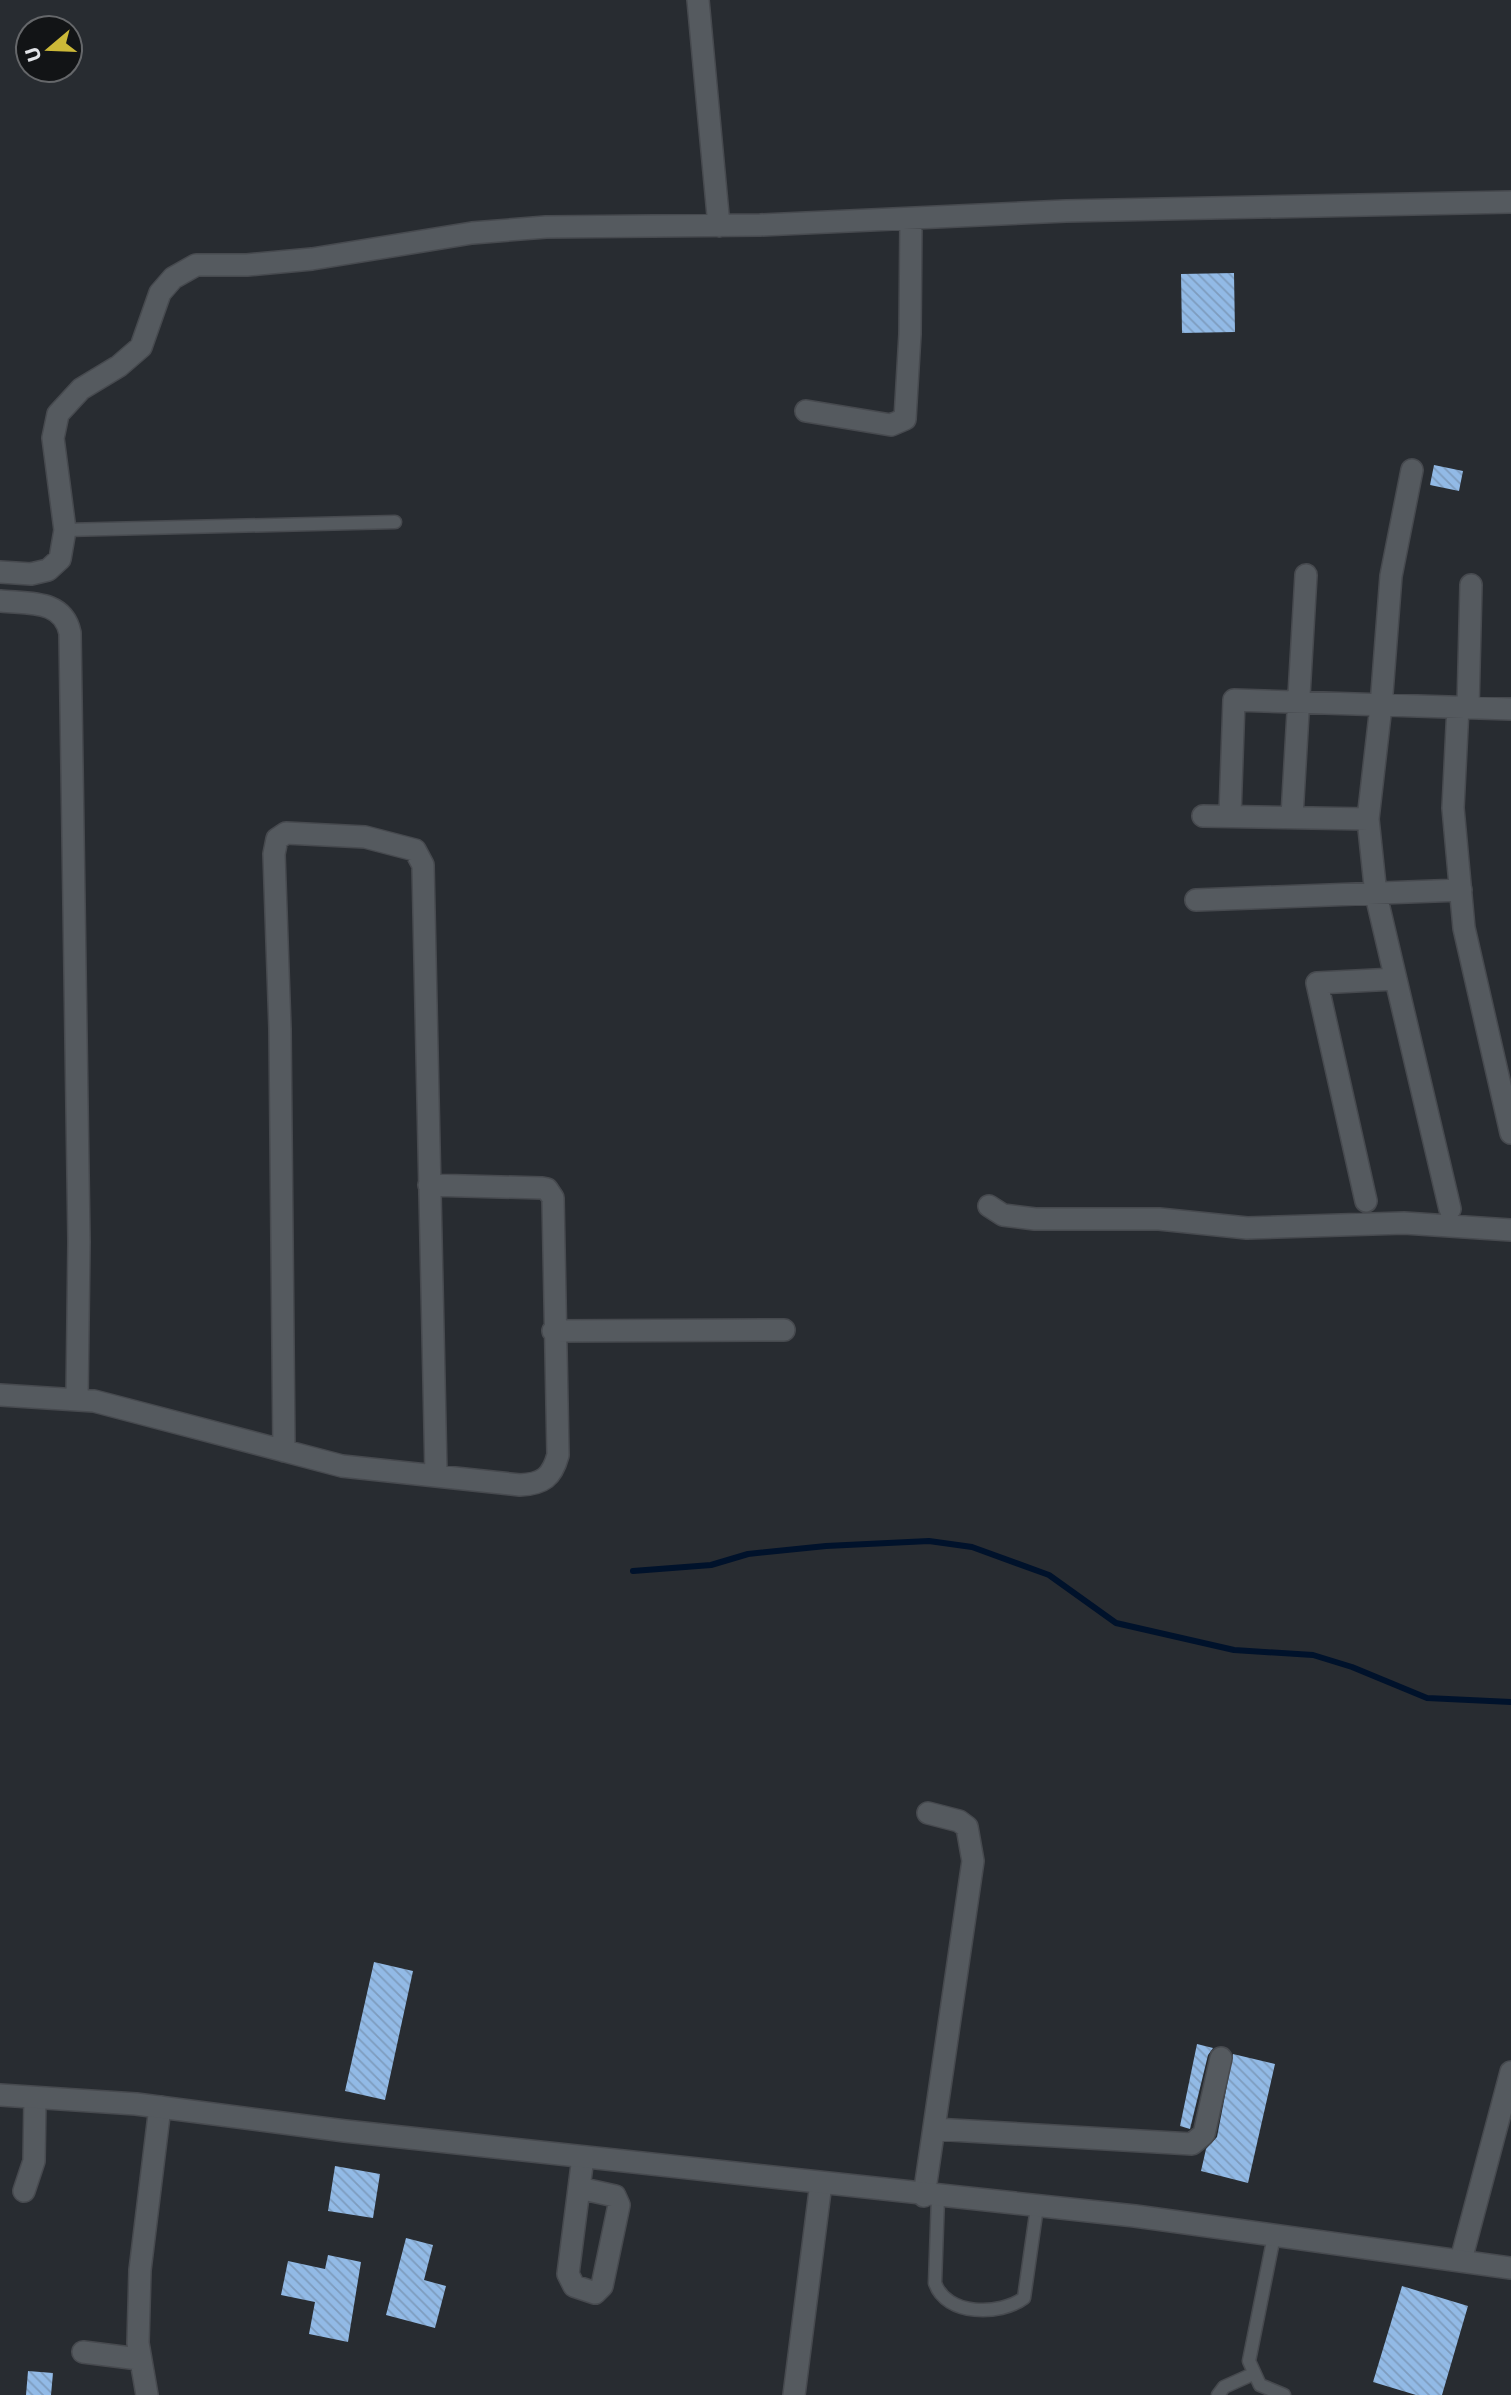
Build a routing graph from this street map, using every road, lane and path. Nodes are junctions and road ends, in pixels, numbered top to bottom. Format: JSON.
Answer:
{"nodes":[{"id":1,"x":698,"y":0,"type":"edge"},
{"id":2,"x":1511,"y":202,"type":"edge"},
{"id":3,"x":911,"y":219,"type":"junction"},
{"id":4,"x":719,"y":226,"type":"junction"},
{"id":5,"x":806,"y":411,"type":"dead end"},
{"id":6,"x":1412,"y":470,"type":"dead end"},
{"id":7,"x":396,"y":522,"type":"dead end"},
{"id":8,"x":65,"y":530,"type":"junction"},
{"id":9,"x":0,"y":572,"type":"edge"},
{"id":10,"x":1306,"y":575,"type":"dead end"},
{"id":11,"x":1471,"y":585,"type":"dead end"},
{"id":12,"x":0,"y":601,"type":"edge"},
{"id":13,"x":1296,"y":702,"type":"junction"},
{"id":14,"x":1381,"y":706,"type":"junction"},
{"id":15,"x":1463,"y":707,"type":"junction"},
{"id":16,"x":1511,"y":709,"type":"edge"},
{"id":17,"x":1230,"y":815,"type":"junction"},
{"id":18,"x":1203,"y":816,"type":"dead end"},
{"id":19,"x":1292,"y":816,"type":"junction"},
{"id":20,"x":1368,"y":819,"type":"junction"},
{"id":21,"x":1461,"y":890,"type":"junction"},
{"id":22,"x":1376,"y":895,"type":"junction"},
{"id":23,"x":1196,"y":900,"type":"dead end"},
{"id":24,"x":1395,"y":979,"type":"junction"},
{"id":25,"x":1511,"y":1133,"type":"edge"},
{"id":26,"x":429,"y":1185,"type":"junction"},
{"id":27,"x":1366,"y":1201,"type":"dead end"},
{"id":28,"x":989,"y":1206,"type":"dead end"},
{"id":29,"x":1450,"y":1209,"type":"dead end"},
{"id":30,"x":1511,"y":1230,"type":"edge"},
{"id":31,"x":784,"y":1330,"type":"dead end"},
{"id":32,"x":553,"y":1331,"type":"junction"},
{"id":33,"x":0,"y":1395,"type":"edge"},
{"id":34,"x":77,"y":1399,"type":"junction"},
{"id":35,"x":284,"y":1451,"type":"junction"},
{"id":36,"x":436,"y":1474,"type":"junction"},
{"id":37,"x":928,"y":1813,"type":"dead end"},
{"id":38,"x":1221,"y":2058,"type":"dead end"},
{"id":39,"x":1511,"y":2072,"type":"edge"},
{"id":40,"x":0,"y":2095,"type":"edge"},
{"id":41,"x":35,"y":2098,"type":"junction"},
{"id":42,"x":160,"y":2107,"type":"junction"},
{"id":43,"x":934,"y":2129,"type":"junction"},
{"id":44,"x":583,"y":2157,"type":"junction"},
{"id":45,"x":821,"y":2183,"type":"junction"},
{"id":46,"x":579,"y":2188,"type":"dead end"},
{"id":47,"x":24,"y":2190,"type":"dead end"},
{"id":48,"x":931,"y":2196,"type":"junction"},
{"id":49,"x":1037,"y":2207,"type":"junction"},
{"id":50,"x":1274,"y":2236,"type":"junction"},
{"id":51,"x":1461,"y":2260,"type":"junction"},
{"id":52,"x":1511,"y":2267,"type":"edge"},
{"id":53,"x":83,"y":2352,"type":"dead end"},
{"id":54,"x":139,"y":2359,"type":"junction"},
{"id":55,"x":1253,"y":2374,"type":"junction"},
{"id":56,"x":147,"y":2395,"type":"edge"},
{"id":57,"x":794,"y":2395,"type":"edge"},
{"id":58,"x":1218,"y":2395,"type":"edge"},
{"id":59,"x":1284,"y":2395,"type":"edge"}],
"edges":[{"from":1,"to":4,"type":"street"},
{"from":2,"to":3,"type":"street"},
{"from":3,"to":4,"type":"street"},
{"from":3,"to":5,"type":"street"},
{"from":4,"to":8,"type":"street"},
{"from":6,"to":14,"type":"street"},
{"from":7,"to":8,"type":"lane"},
{"from":8,"to":9,"type":"street"},
{"from":10,"to":13,"type":"street"},
{"from":11,"to":15,"type":"street"},
{"from":12,"to":34,"type":"street"},
{"from":13,"to":14,"type":"street"},
{"from":13,"to":17,"type":"street"},
{"from":13,"to":19,"type":"street"},
{"from":14,"to":15,"type":"street"},
{"from":14,"to":20,"type":"street"},
{"from":15,"to":16,"type":"street"},
{"from":15,"to":21,"type":"street"},
{"from":17,"to":18,"type":"street"},
{"from":17,"to":19,"type":"street"},
{"from":19,"to":20,"type":"street"},
{"from":20,"to":22,"type":"street"},
{"from":21,"to":22,"type":"street"},
{"from":21,"to":25,"type":"street"},
{"from":22,"to":23,"type":"street"},
{"from":22,"to":24,"type":"street"},
{"from":24,"to":27,"type":"street"},
{"from":24,"to":29,"type":"street"},
{"from":26,"to":32,"type":"street"},
{"from":26,"to":35,"type":"street"},
{"from":26,"to":36,"type":"street"},
{"from":28,"to":30,"type":"street"},
{"from":31,"to":32,"type":"street"},
{"from":32,"to":36,"type":"street"},
{"from":33,"to":34,"type":"street"},
{"from":34,"to":35,"type":"street"},
{"from":35,"to":36,"type":"street"},
{"from":37,"to":43,"type":"street"},
{"from":38,"to":43,"type":"street"},
{"from":39,"to":51,"type":"street"},
{"from":40,"to":41,"type":"street"},
{"from":41,"to":42,"type":"street"},
{"from":41,"to":47,"type":"street"},
{"from":42,"to":44,"type":"street"},
{"from":42,"to":54,"type":"street"},
{"from":43,"to":48,"type":"street"},
{"from":44,"to":45,"type":"street"},
{"from":44,"to":46,"type":"street"},
{"from":45,"to":48,"type":"street"},
{"from":45,"to":57,"type":"street"},
{"from":48,"to":49,"type":"street"},
{"from":48,"to":49,"type":"lane"},
{"from":49,"to":50,"type":"street"},
{"from":50,"to":51,"type":"street"},
{"from":50,"to":55,"type":"lane"},
{"from":51,"to":52,"type":"street"},
{"from":53,"to":54,"type":"street"},
{"from":54,"to":56,"type":"street"},
{"from":55,"to":58,"type":"lane"},
{"from":55,"to":59,"type":"lane"}]}
